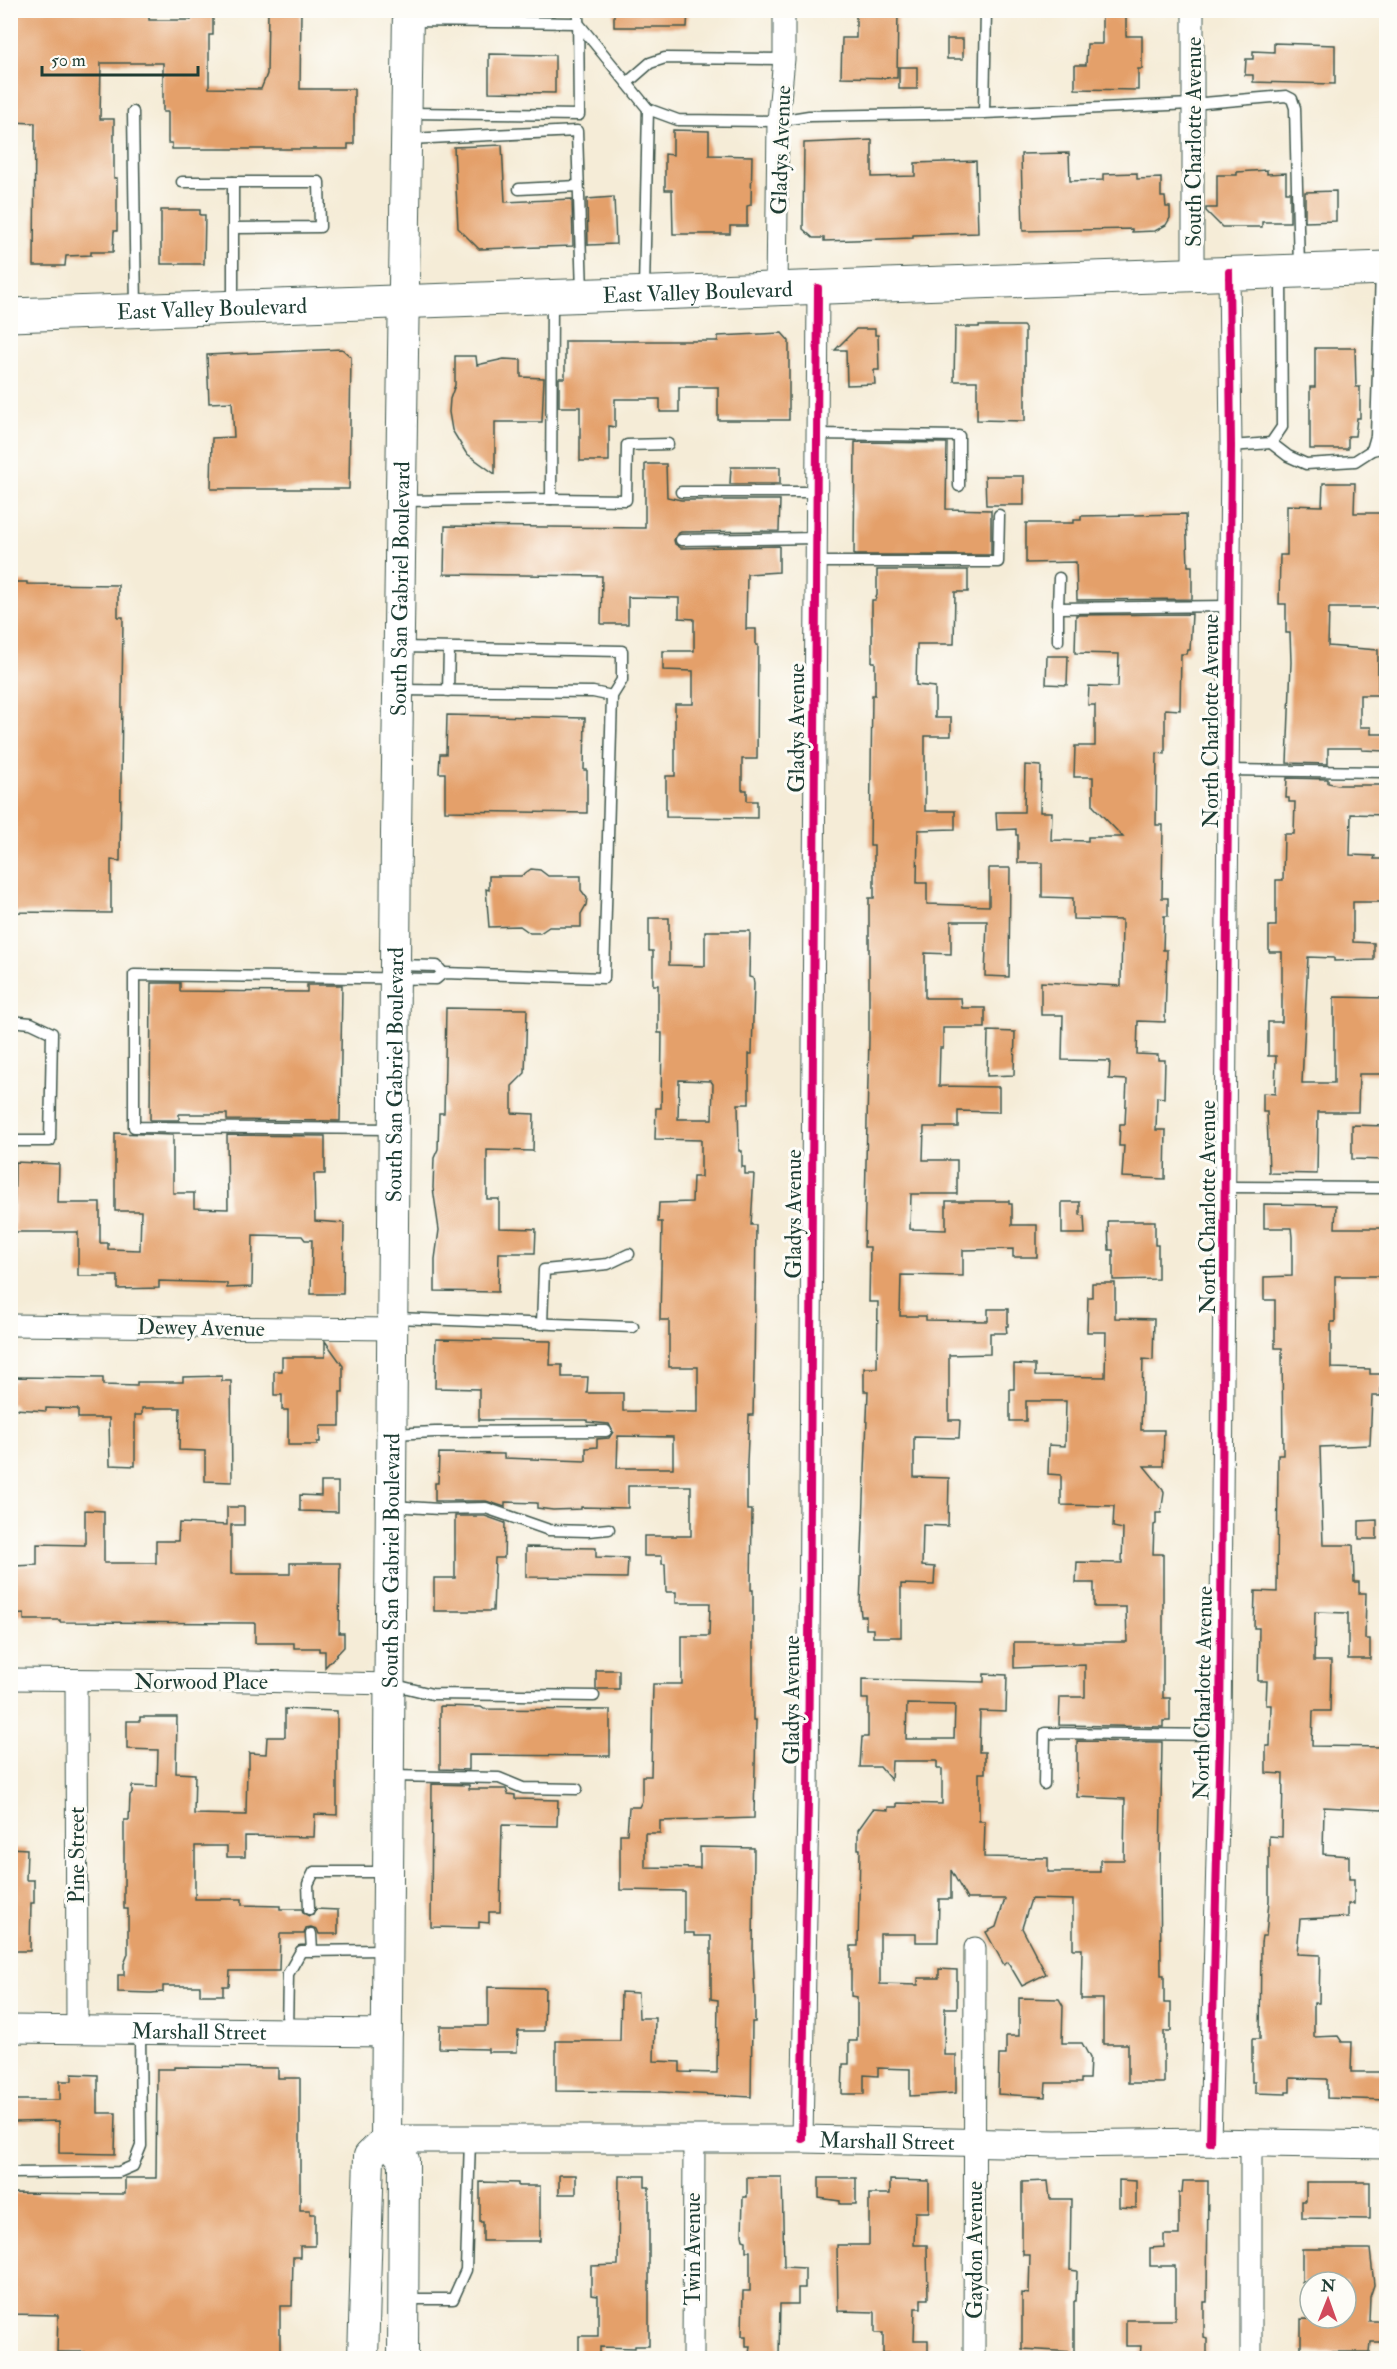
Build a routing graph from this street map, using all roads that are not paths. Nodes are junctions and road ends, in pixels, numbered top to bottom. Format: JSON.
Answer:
{"nodes":[{"id":1,"x":578,"y":10,"type":"edge"},
{"id":2,"x":784,"y":10,"type":"edge"},
{"id":3,"x":986,"y":10,"type":"edge"},
{"id":4,"x":1193,"y":10,"type":"edge"},
{"id":5,"x":408,"y":16,"type":"edge"},
{"id":6,"x":578,"y":24,"type":"junction"},
{"id":7,"x":784,"y":59,"type":"junction"},
{"id":8,"x":627,"y":83,"type":"junction"},
{"id":9,"x":1192,"y":104,"type":"junction"},
{"id":10,"x":648,"y":110,"type":"junction"},
{"id":11,"x":133,"y":112,"type":"dead end"},
{"id":12,"x":984,"y":113,"type":"junction"},
{"id":13,"x":778,"y":121,"type":"junction"},
{"id":14,"x":406,"y":126,"type":"junction"},
{"id":15,"x":182,"y":182,"type":"dead end"},
{"id":16,"x":233,"y":182,"type":"junction"},
{"id":17,"x":578,"y":186,"type":"junction"},
{"id":18,"x":519,"y":189,"type":"dead end"},
{"id":19,"x":233,"y":228,"type":"junction"},
{"id":20,"x":1384,"y":268,"type":"edge"},
{"id":21,"x":1290,"y":271,"type":"junction"},
{"id":22,"x":1229,"y":272,"type":"junction"},
{"id":23,"x":1193,"y":273,"type":"junction"},
{"id":24,"x":818,"y":288,"type":"junction"},
{"id":25,"x":776,"y":290,"type":"junction"},
{"id":26,"x":644,"y":293,"type":"junction"},
{"id":27,"x":567,"y":295,"type":"junction"},
{"id":28,"x":405,"y":300,"type":"junction"},
{"id":29,"x":233,"y":307,"type":"junction"},
{"id":30,"x":136,"y":311,"type":"junction"},
{"id":31,"x":10,"y":315,"type":"edge"},
{"id":32,"x":1383,"y":331,"type":"edge"},
{"id":33,"x":816,"y":434,"type":"junction"},
{"id":34,"x":1271,"y":443,"type":"junction"},
{"id":35,"x":668,"y":444,"type":"dead end"},
{"id":36,"x":1231,"y":446,"type":"junction"},
{"id":37,"x":1386,"y":447,"type":"edge"},
{"id":38,"x":1372,"y":450,"type":"junction"},
{"id":39,"x":959,"y":486,"type":"dead end"},
{"id":40,"x":681,"y":492,"type":"dead end"},
{"id":41,"x":816,"y":492,"type":"junction"},
{"id":42,"x":551,"y":499,"type":"junction"},
{"id":43,"x":401,"y":501,"type":"junction"},
{"id":44,"x":999,"y":515,"type":"dead end"},
{"id":45,"x":815,"y":538,"type":"junction"},
{"id":46,"x":681,"y":540,"type":"dead end"},
{"id":47,"x":815,"y":562,"type":"junction"},
{"id":48,"x":1059,"y":578,"type":"dead end"},
{"id":49,"x":1229,"y":606,"type":"junction"},
{"id":50,"x":1058,"y":608,"type":"junction"},
{"id":51,"x":1058,"y":641,"type":"dead end"},
{"id":52,"x":399,"y":647,"type":"junction"},
{"id":53,"x":449,"y":648,"type":"junction"},
{"id":54,"x":398,"y":690,"type":"junction"},
{"id":55,"x":448,"y":690,"type":"junction"},
{"id":56,"x":612,"y":696,"type":"junction"},
{"id":57,"x":1228,"y":770,"type":"junction"},
{"id":58,"x":1385,"y":772,"type":"edge"},
{"id":59,"x":396,"y":971,"type":"junction"},
{"id":60,"x":10,"y":1021,"type":"edge"},
{"id":61,"x":394,"y":1129,"type":"junction"},
{"id":62,"x":10,"y":1141,"type":"edge"},
{"id":63,"x":1225,"y":1187,"type":"junction"},
{"id":64,"x":1386,"y":1188,"type":"edge"},
{"id":65,"x":629,"y":1254,"type":"dead end"},
{"id":66,"x":392,"y":1323,"type":"junction"},
{"id":67,"x":542,"y":1324,"type":"junction"},
{"id":68,"x":10,"y":1325,"type":"edge"},
{"id":69,"x":633,"y":1327,"type":"dead end"},
{"id":70,"x":606,"y":1431,"type":"dead end"},
{"id":71,"x":392,"y":1434,"type":"junction"},
{"id":72,"x":391,"y":1506,"type":"junction"},
{"id":73,"x":609,"y":1529,"type":"dead end"},
{"id":74,"x":10,"y":1680,"type":"edge"},
{"id":75,"x":76,"y":1680,"type":"junction"},
{"id":76,"x":390,"y":1684,"type":"junction"},
{"id":77,"x":594,"y":1696,"type":"dead end"},
{"id":78,"x":1220,"y":1735,"type":"junction"},
{"id":79,"x":390,"y":1776,"type":"junction"},
{"id":80,"x":1044,"y":1784,"type":"dead end"},
{"id":81,"x":577,"y":1789,"type":"dead end"},
{"id":82,"x":389,"y":1872,"type":"junction"},
{"id":83,"x":309,"y":1909,"type":"dead end"},
{"id":84,"x":311,"y":1934,"type":"dead end"},
{"id":85,"x":975,"y":1948,"type":"dead end"},
{"id":86,"x":388,"y":1950,"type":"junction"},
{"id":87,"x":312,"y":1951,"type":"junction"},
{"id":88,"x":10,"y":2029,"type":"edge"},
{"id":89,"x":77,"y":2029,"type":"junction"},
{"id":90,"x":140,"y":2030,"type":"junction"},
{"id":91,"x":287,"y":2032,"type":"junction"},
{"id":92,"x":388,"y":2033,"type":"junction"},
{"id":93,"x":386,"y":2139,"type":"junction"},
{"id":94,"x":470,"y":2139,"type":"junction"},
{"id":95,"x":802,"y":2139,"type":"junction"},
{"id":96,"x":694,"y":2140,"type":"junction"},
{"id":97,"x":974,"y":2141,"type":"junction"},
{"id":98,"x":1210,"y":2142,"type":"junction"},
{"id":99,"x":1251,"y":2144,"type":"junction"},
{"id":100,"x":1386,"y":2145,"type":"edge"},
{"id":101,"x":10,"y":2173,"type":"edge"},
{"id":102,"x":403,"y":2299,"type":"junction"},
{"id":103,"x":363,"y":2358,"type":"edge"},
{"id":104,"x":403,"y":2358,"type":"edge"},
{"id":105,"x":693,"y":2358,"type":"edge"},
{"id":106,"x":974,"y":2358,"type":"edge"},
{"id":107,"x":1251,"y":2358,"type":"edge"}],
"edges":[{"from":1,"to":6,"type":"lane"},
{"from":2,"to":7,"type":"street","name":"Gladys Avenue"},
{"from":3,"to":12,"type":"lane"},
{"from":4,"to":9,"type":"street","name":"South Charlotte Avenue"},
{"from":5,"to":6,"type":"lane"},
{"from":5,"to":14,"type":"main road","name":"South San Gabriel Boulevard"},
{"from":6,"to":8,"type":"lane"},
{"from":6,"to":14,"type":"lane"},
{"from":7,"to":8,"type":"lane"},
{"from":7,"to":13,"type":"street","name":"Gladys Avenue"},
{"from":8,"to":10,"type":"lane"},
{"from":9,"to":12,"type":"lane"},
{"from":9,"to":21,"type":"lane"},
{"from":9,"to":23,"type":"street","name":"South Charlotte Avenue"},
{"from":10,"to":13,"type":"lane"},
{"from":10,"to":26,"type":"lane"},
{"from":11,"to":30,"type":"lane"},
{"from":12,"to":13,"type":"lane"},
{"from":13,"to":25,"type":"street","name":"Gladys Avenue"},
{"from":14,"to":17,"type":"lane"},
{"from":14,"to":28,"type":"main road","name":"South San Gabriel Boulevard"},
{"from":15,"to":16,"type":"lane"},
{"from":16,"to":19,"type":"lane"},
{"from":16,"to":19,"type":"lane"},
{"from":17,"to":18,"type":"lane"},
{"from":17,"to":27,"type":"lane"},
{"from":19,"to":29,"type":"lane"},
{"from":20,"to":21,"type":"main road","name":"East Valley Boulevard"},
{"from":20,"to":32,"type":"lane"},
{"from":21,"to":22,"type":"main road","name":"East Valley Boulevard"},
{"from":21,"to":34,"type":"lane"},
{"from":22,"to":23,"type":"main road","name":"East Valley Boulevard"},
{"from":22,"to":36,"type":"street","name":"North Charlotte Avenue"},
{"from":23,"to":24,"type":"main road","name":"East Valley Boulevard"},
{"from":24,"to":25,"type":"main road","name":"East Valley Boulevard"},
{"from":24,"to":33,"type":"street","name":"Gladys Avenue"},
{"from":25,"to":26,"type":"main road","name":"East Valley Boulevard"},
{"from":26,"to":27,"type":"main road","name":"East Valley Boulevard"},
{"from":27,"to":28,"type":"main road","name":"East Valley Boulevard"},
{"from":27,"to":42,"type":"lane"},
{"from":28,"to":29,"type":"main road","name":"East Valley Boulevard"},
{"from":28,"to":43,"type":"main road","name":"South San Gabriel Boulevard"},
{"from":29,"to":30,"type":"main road","name":"East Valley Boulevard"},
{"from":30,"to":31,"type":"main road","name":"East Valley Boulevard"},
{"from":32,"to":38,"type":"lane"},
{"from":33,"to":39,"type":"lane"},
{"from":33,"to":41,"type":"street","name":"Gladys Avenue"},
{"from":34,"to":36,"type":"lane"},
{"from":34,"to":38,"type":"lane"},
{"from":35,"to":42,"type":"lane"},
{"from":36,"to":49,"type":"street","name":"North Charlotte Avenue"},
{"from":37,"to":38,"type":"lane"},
{"from":40,"to":41,"type":"lane"},
{"from":41,"to":45,"type":"street","name":"Gladys Avenue"},
{"from":42,"to":43,"type":"lane"},
{"from":43,"to":52,"type":"main road","name":"South San Gabriel Boulevard"},
{"from":44,"to":47,"type":"lane"},
{"from":45,"to":46,"type":"lane"},
{"from":45,"to":47,"type":"street","name":"Gladys Avenue"},
{"from":47,"to":95,"type":"street","name":"Gladys Avenue"},
{"from":48,"to":50,"type":"lane"},
{"from":49,"to":50,"type":"lane"},
{"from":49,"to":57,"type":"street","name":"North Charlotte Avenue"},
{"from":50,"to":51,"type":"lane"},
{"from":52,"to":53,"type":"lane"},
{"from":52,"to":54,"type":"main road","name":"South San Gabriel Boulevard"},
{"from":53,"to":55,"type":"lane"},
{"from":53,"to":56,"type":"lane"},
{"from":54,"to":55,"type":"lane"},
{"from":54,"to":59,"type":"main road","name":"South San Gabriel Boulevard"},
{"from":55,"to":56,"type":"lane"},
{"from":56,"to":59,"type":"lane"},
{"from":57,"to":58,"type":"lane"},
{"from":57,"to":63,"type":"street","name":"North Charlotte Avenue"},
{"from":59,"to":61,"type":"main road","name":"South San Gabriel Boulevard"},
{"from":59,"to":61,"type":"lane"},
{"from":60,"to":62,"type":"lane"},
{"from":61,"to":66,"type":"main road","name":"South San Gabriel Boulevard"},
{"from":63,"to":64,"type":"lane"},
{"from":63,"to":78,"type":"street","name":"North Charlotte Avenue"},
{"from":65,"to":67,"type":"lane"},
{"from":66,"to":67,"type":"lane"},
{"from":66,"to":68,"type":"street","name":"Dewey Avenue"},
{"from":66,"to":71,"type":"main road","name":"South San Gabriel Boulevard"},
{"from":67,"to":69,"type":"lane"},
{"from":70,"to":71,"type":"lane"},
{"from":71,"to":72,"type":"main road","name":"South San Gabriel Boulevard"},
{"from":72,"to":73,"type":"lane"},
{"from":72,"to":76,"type":"main road","name":"South San Gabriel Boulevard"},
{"from":74,"to":75,"type":"street","name":"Norwood Place"},
{"from":75,"to":76,"type":"street","name":"Norwood Place"},
{"from":75,"to":89,"type":"street","name":"Pine Street"},
{"from":76,"to":77,"type":"lane"},
{"from":76,"to":79,"type":"main road","name":"South San Gabriel Boulevard"},
{"from":78,"to":80,"type":"lane"},
{"from":78,"to":98,"type":"street","name":"North Charlotte Avenue"},
{"from":79,"to":81,"type":"lane"},
{"from":79,"to":82,"type":"main road","name":"South San Gabriel Boulevard"},
{"from":82,"to":83,"type":"lane"},
{"from":82,"to":86,"type":"main road","name":"South San Gabriel Boulevard"},
{"from":84,"to":87,"type":"lane"},
{"from":85,"to":97,"type":"street","name":"Gaydon Avenue"},
{"from":86,"to":87,"type":"lane"},
{"from":86,"to":92,"type":"main road","name":"South San Gabriel Boulevard"},
{"from":87,"to":91,"type":"lane"},
{"from":88,"to":89,"type":"street","name":"Marshall Street"},
{"from":89,"to":90,"type":"street","name":"Marshall Street"},
{"from":90,"to":91,"type":"street","name":"Marshall Street"},
{"from":90,"to":101,"type":"lane"},
{"from":91,"to":92,"type":"street","name":"Marshall Street"},
{"from":92,"to":93,"type":"main road","name":"South San Gabriel Boulevard"},
{"from":93,"to":94,"type":"street","name":"Marshall Street"},
{"from":93,"to":102,"type":"main road"},
{"from":93,"to":103,"type":"main road"},
{"from":94,"to":96,"type":"street","name":"Marshall Street"},
{"from":94,"to":102,"type":"lane"},
{"from":95,"to":96,"type":"street","name":"Marshall Street"},
{"from":95,"to":97,"type":"street","name":"Marshall Street"},
{"from":96,"to":105,"type":"street","name":"Twin Avenue"},
{"from":97,"to":98,"type":"street","name":"Marshall Street"},
{"from":97,"to":106,"type":"street","name":"Gaydon Avenue"},
{"from":98,"to":99,"type":"street","name":"Marshall Street"},
{"from":99,"to":100,"type":"street","name":"Marshall Street"},
{"from":99,"to":107,"type":"street"},
{"from":102,"to":104,"type":"main road"}]}
